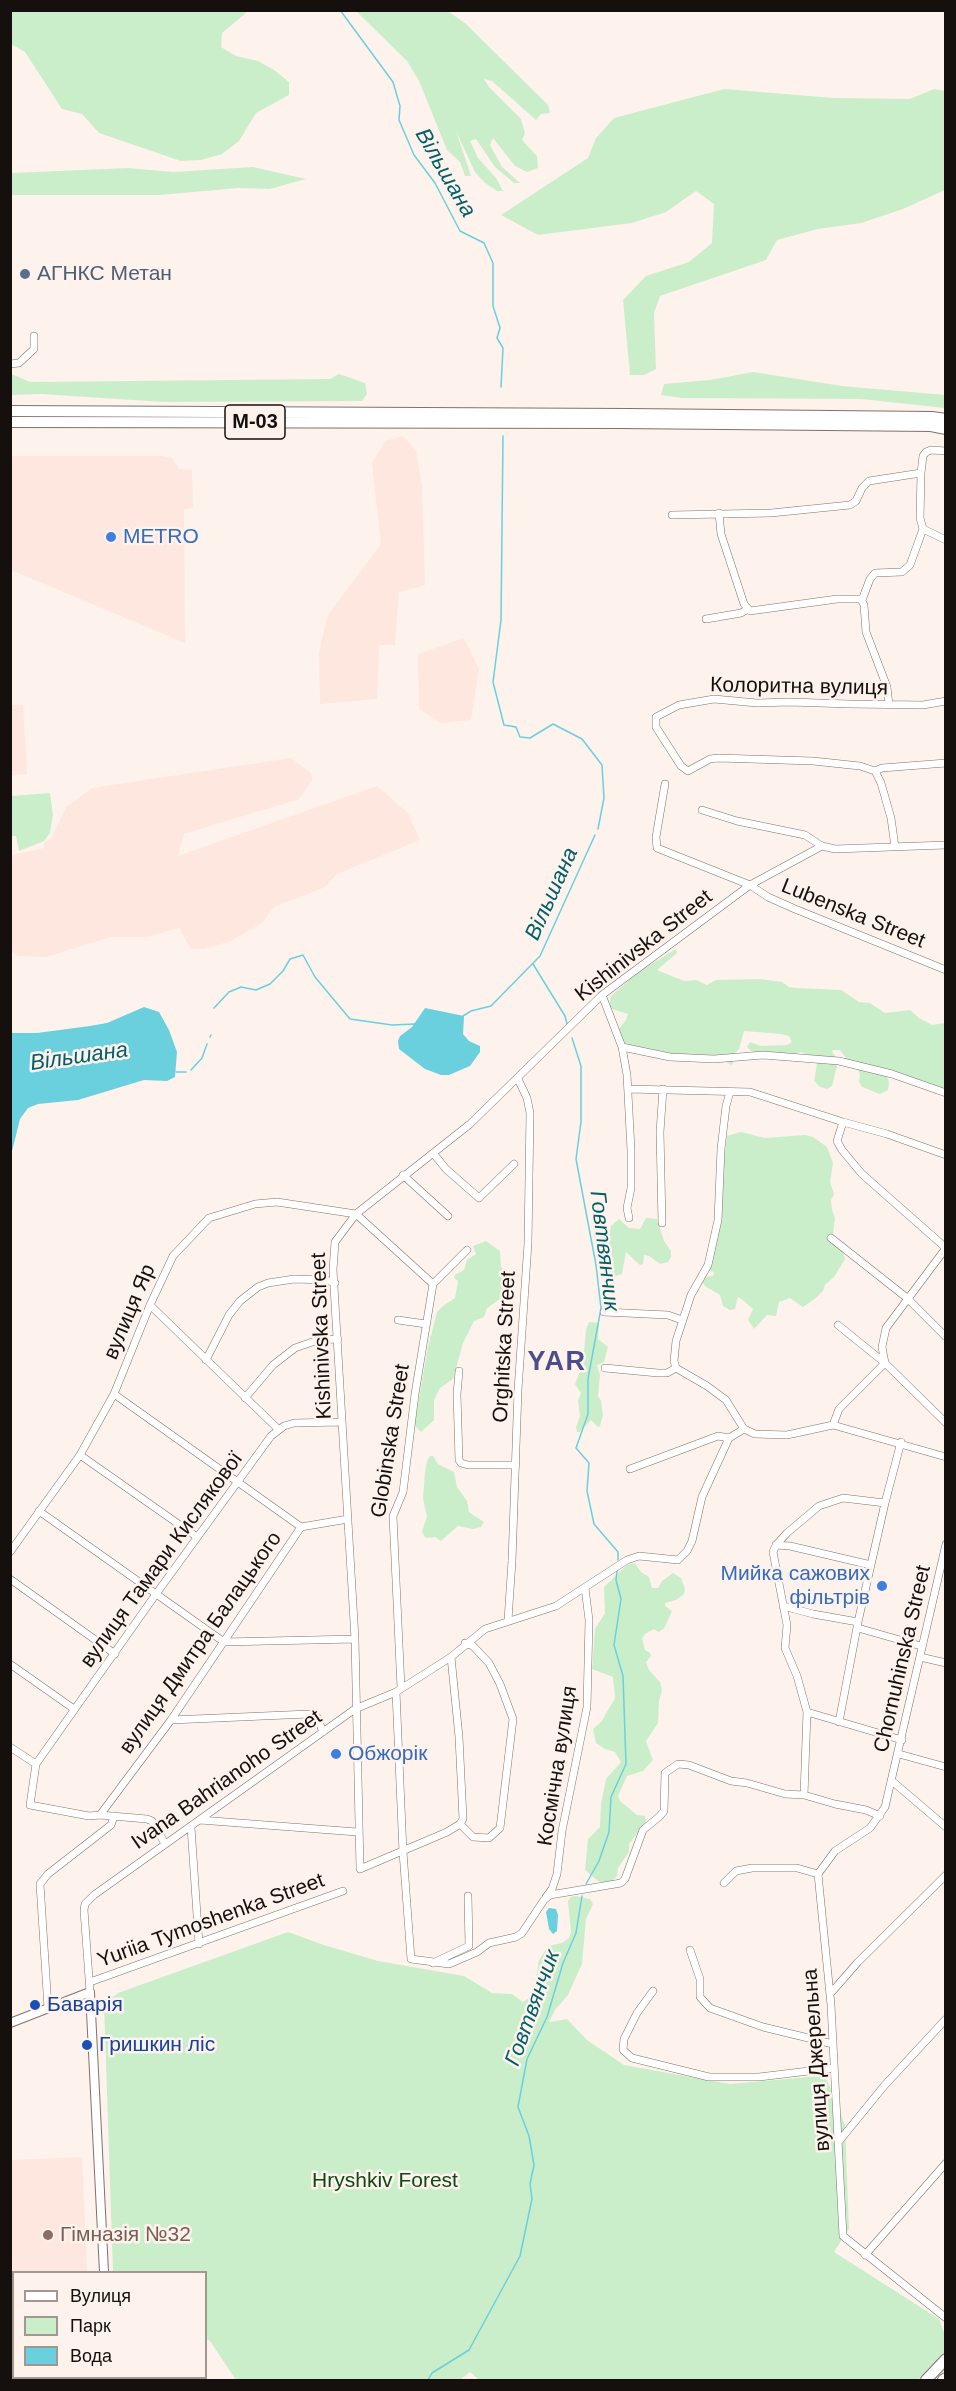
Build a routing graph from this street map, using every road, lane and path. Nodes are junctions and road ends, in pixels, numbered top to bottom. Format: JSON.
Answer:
{"nodes":[{"id":1,"x":33,"y":336,"type":"dead end"},
{"id":2,"x":10,"y":364,"type":"edge"},
{"id":3,"x":10,"y":411,"type":"edge"},
{"id":4,"x":945,"y":418,"type":"edge"},
{"id":5,"x":10,"y":422,"type":"edge"},
{"id":6,"x":945,"y":429,"type":"edge"},
{"id":7,"x":945,"y":451,"type":"edge"},
{"id":8,"x":921,"y":472,"type":"junction"},
{"id":9,"x":718,"y":513,"type":"junction"},
{"id":10,"x":672,"y":514,"type":"dead end"},
{"id":11,"x":923,"y":530,"type":"junction"},
{"id":12,"x":945,"y":540,"type":"edge"},
{"id":13,"x":862,"y":600,"type":"junction"},
{"id":14,"x":748,"y":609,"type":"junction"},
{"id":15,"x":706,"y":619,"type":"dead end"},
{"id":16,"x":945,"y":701,"type":"edge"},
{"id":17,"x":890,"y":705,"type":"junction"},
{"id":18,"x":945,"y":763,"type":"edge"},
{"id":19,"x":875,"y":771,"type":"junction"},
{"id":20,"x":664,"y":784,"type":"dead end"},
{"id":21,"x":702,"y":810,"type":"dead end"},
{"id":22,"x":945,"y":845,"type":"edge"},
{"id":23,"x":822,"y":846,"type":"junction"},
{"id":24,"x":895,"y":847,"type":"junction"},
{"id":25,"x":750,"y":885,"type":"junction"},
{"id":26,"x":945,"y":970,"type":"edge"},
{"id":27,"x":602,"y":995,"type":"junction"},
{"id":28,"x":622,"y":1047,"type":"junction"},
{"id":29,"x":518,"y":1079,"type":"junction"},
{"id":30,"x":628,"y":1089,"type":"junction"},
{"id":31,"x":663,"y":1089,"type":"junction"},
{"id":32,"x":730,"y":1092,"type":"junction"},
{"id":33,"x":945,"y":1093,"type":"edge"},
{"id":34,"x":843,"y":1122,"type":"junction"},
{"id":35,"x":433,"y":1153,"type":"junction"},
{"id":36,"x":945,"y":1155,"type":"edge"},
{"id":37,"x":514,"y":1164,"type":"dead end"},
{"id":38,"x":404,"y":1175,"type":"junction"},
{"id":39,"x":356,"y":1214,"type":"junction"},
{"id":40,"x":448,"y":1216,"type":"dead end"},
{"id":41,"x":629,"y":1218,"type":"dead end"},
{"id":42,"x":662,"y":1223,"type":"dead end"},
{"id":43,"x":831,"y":1238,"type":"dead end"},
{"id":44,"x":945,"y":1248,"type":"edge"},
{"id":45,"x":467,"y":1250,"type":"dead end"},
{"id":46,"x":334,"y":1282,"type":"junction"},
{"id":47,"x":433,"y":1284,"type":"junction"},
{"id":48,"x":907,"y":1298,"type":"junction"},
{"id":49,"x":150,"y":1305,"type":"junction"},
{"id":50,"x":604,"y":1312,"type":"dead end"},
{"id":51,"x":398,"y":1320,"type":"dead end"},
{"id":52,"x":682,"y":1320,"type":"junction"},
{"id":53,"x":426,"y":1324,"type":"junction"},
{"id":54,"x":838,"y":1325,"type":"dead end"},
{"id":55,"x":945,"y":1337,"type":"edge"},
{"id":56,"x":338,"y":1339,"type":"junction"},
{"id":57,"x":206,"y":1359,"type":"junction"},
{"id":58,"x":885,"y":1363,"type":"junction"},
{"id":59,"x":605,"y":1368,"type":"dead end"},
{"id":60,"x":676,"y":1368,"type":"junction"},
{"id":61,"x":459,"y":1371,"type":"dead end"},
{"id":62,"x":114,"y":1394,"type":"junction"},
{"id":63,"x":245,"y":1398,"type":"junction"},
{"id":64,"x":342,"y":1422,"type":"junction"},
{"id":65,"x":945,"y":1424,"type":"edge"},
{"id":66,"x":833,"y":1425,"type":"junction"},
{"id":67,"x":278,"y":1429,"type":"junction"},
{"id":68,"x":744,"y":1429,"type":"junction"},
{"id":69,"x":729,"y":1438,"type":"junction"},
{"id":70,"x":901,"y":1442,"type":"junction"},
{"id":71,"x":80,"y":1455,"type":"junction"},
{"id":72,"x":945,"y":1457,"type":"edge"},
{"id":73,"x":516,"y":1465,"type":"junction"},
{"id":74,"x":630,"y":1469,"type":"dead end"},
{"id":75,"x":237,"y":1483,"type":"junction"},
{"id":76,"x":885,"y":1503,"type":"junction"},
{"id":77,"x":39,"y":1511,"type":"junction"},
{"id":78,"x":348,"y":1519,"type":"junction"},
{"id":79,"x":301,"y":1527,"type":"junction"},
{"id":80,"x":197,"y":1537,"type":"junction"},
{"id":81,"x":945,"y":1544,"type":"edge"},
{"id":82,"x":776,"y":1545,"type":"junction"},
{"id":83,"x":10,"y":1552,"type":"edge"},
{"id":84,"x":944,"y":1558,"type":"edge"},
{"id":85,"x":871,"y":1565,"type":"junction"},
{"id":86,"x":10,"y":1579,"type":"edge"},
{"id":87,"x":585,"y":1588,"type":"junction"},
{"id":88,"x":156,"y":1594,"type":"junction"},
{"id":89,"x":783,"y":1606,"type":"junction"},
{"id":90,"x":508,"y":1620,"type":"junction"},
{"id":91,"x":858,"y":1625,"type":"junction"},
{"id":92,"x":355,"y":1639,"type":"junction"},
{"id":93,"x":224,"y":1642,"type":"junction"},
{"id":94,"x":465,"y":1643,"type":"junction"},
{"id":95,"x":921,"y":1646,"type":"junction"},
{"id":96,"x":115,"y":1654,"type":"junction"},
{"id":97,"x":451,"y":1657,"type":"junction"},
{"id":98,"x":920,"y":1657,"type":"junction"},
{"id":99,"x":10,"y":1664,"type":"edge"},
{"id":100,"x":945,"y":1664,"type":"edge"},
{"id":101,"x":398,"y":1690,"type":"junction"},
{"id":102,"x":74,"y":1709,"type":"junction"},
{"id":103,"x":355,"y":1709,"type":"junction"},
{"id":104,"x":807,"y":1712,"type":"junction"},
{"id":105,"x":171,"y":1720,"type":"junction"},
{"id":106,"x":839,"y":1722,"type":"junction"},
{"id":107,"x":323,"y":1732,"type":"junction"},
{"id":108,"x":902,"y":1740,"type":"junction"},
{"id":109,"x":10,"y":1747,"type":"edge"},
{"id":110,"x":898,"y":1754,"type":"junction"},
{"id":111,"x":36,"y":1764,"type":"junction"},
{"id":112,"x":945,"y":1767,"type":"edge"},
{"id":113,"x":892,"y":1780,"type":"junction"},
{"id":114,"x":804,"y":1795,"type":"junction"},
{"id":115,"x":100,"y":1815,"type":"junction"},
{"id":116,"x":114,"y":1816,"type":"junction"},
{"id":117,"x":880,"y":1816,"type":"junction"},
{"id":118,"x":200,"y":1820,"type":"junction"},
{"id":119,"x":460,"y":1824,"type":"junction"},
{"id":120,"x":191,"y":1827,"type":"junction"},
{"id":121,"x":945,"y":1827,"type":"edge"},
{"id":122,"x":357,"y":1832,"type":"junction"},
{"id":123,"x":165,"y":1844,"type":"junction"},
{"id":124,"x":403,"y":1852,"type":"junction"},
{"id":125,"x":818,"y":1874,"type":"junction"},
{"id":126,"x":945,"y":1875,"type":"edge"},
{"id":127,"x":724,"y":1884,"type":"dead end"},
{"id":128,"x":343,"y":1891,"type":"dead end"},
{"id":129,"x":468,"y":1896,"type":"dead end"},
{"id":130,"x":544,"y":1900,"type":"junction"},
{"id":131,"x":199,"y":1944,"type":"junction"},
{"id":132,"x":690,"y":1950,"type":"dead end"},
{"id":133,"x":411,"y":1959,"type":"joint"},
{"id":134,"x":433,"y":1963,"type":"junction"},
{"id":135,"x":90,"y":1982,"type":"junction"},
{"id":136,"x":653,"y":1991,"type":"dead end"},
{"id":137,"x":90,"y":1992,"type":"junction"},
{"id":138,"x":830,"y":1994,"type":"junction"},
{"id":139,"x":74,"y":1999,"type":"junction"},
{"id":140,"x":92,"y":2006,"type":"junction"},
{"id":141,"x":48,"y":2008,"type":"junction"},
{"id":142,"x":945,"y":2019,"type":"edge"},
{"id":143,"x":10,"y":2023,"type":"edge"},
{"id":144,"x":832,"y":2044,"type":"junction"},
{"id":145,"x":834,"y":2068,"type":"junction"},
{"id":146,"x":840,"y":2140,"type":"junction"},
{"id":147,"x":945,"y":2163,"type":"edge"},
{"id":148,"x":865,"y":2255,"type":"junction"},
{"id":149,"x":104,"y":2271,"type":"edge"},
{"id":150,"x":945,"y":2318,"type":"edge"},
{"id":151,"x":945,"y":2359,"type":"edge"},
{"id":152,"x":926,"y":2380,"type":"edge"}],
"edges":[{"from":1,"to":2,"type":"street"},
{"from":3,"to":4,"type":"main road","number":"М-03"},
{"from":5,"to":6,"type":"main road","number":"М-03"},
{"from":7,"to":8,"type":"street"},
{"from":8,"to":9,"type":"street"},
{"from":8,"to":11,"type":"street"},
{"from":9,"to":10,"type":"street"},
{"from":9,"to":14,"type":"street"},
{"from":11,"to":12,"type":"street"},
{"from":11,"to":13,"type":"street"},
{"from":13,"to":14,"type":"street"},
{"from":13,"to":17,"type":"street"},
{"from":14,"to":15,"type":"street"},
{"from":16,"to":17,"type":"street","name":"Колоритна вулиця"},
{"from":17,"to":19,"type":"street","name":"Колоритна вулиця"},
{"from":18,"to":19,"type":"street"},
{"from":19,"to":24,"type":"street"},
{"from":20,"to":25,"type":"street","name":"Lubenska Street"},
{"from":21,"to":23,"type":"street"},
{"from":22,"to":24,"type":"street"},
{"from":23,"to":24,"type":"street"},
{"from":23,"to":25,"type":"street","name":"Kishinivska Street"},
{"from":25,"to":26,"type":"street","name":"Lubenska Street"},
{"from":25,"to":27,"type":"street","name":"Kishinivska Street"},
{"from":27,"to":28,"type":"street"},
{"from":27,"to":29,"type":"street","name":"Kishinivska Street"},
{"from":28,"to":30,"type":"street"},
{"from":28,"to":33,"type":"street"},
{"from":29,"to":35,"type":"street","name":"Kishinivska Street"},
{"from":29,"to":73,"type":"street","name":"Orghitska Street"},
{"from":30,"to":31,"type":"street"},
{"from":30,"to":41,"type":"street"},
{"from":31,"to":32,"type":"street"},
{"from":31,"to":42,"type":"street"},
{"from":32,"to":34,"type":"street"},
{"from":32,"to":52,"type":"street"},
{"from":34,"to":36,"type":"street"},
{"from":34,"to":44,"type":"street"},
{"from":35,"to":37,"type":"street"},
{"from":35,"to":38,"type":"street","name":"Kishinivska Street"},
{"from":38,"to":39,"type":"street","name":"Kishinivska Street"},
{"from":38,"to":40,"type":"street"},
{"from":39,"to":46,"type":"street","name":"Kishinivska Street"},
{"from":39,"to":47,"type":"street"},
{"from":39,"to":49,"type":"street","name":"вулиця Яр"},
{"from":43,"to":48,"type":"street"},
{"from":44,"to":48,"type":"street"},
{"from":45,"to":47,"type":"street"},
{"from":46,"to":56,"type":"street","name":"Kishinivska Street"},
{"from":46,"to":57,"type":"street"},
{"from":47,"to":53,"type":"street","name":"Globinska Street"},
{"from":48,"to":55,"type":"street"},
{"from":48,"to":58,"type":"street"},
{"from":49,"to":57,"type":"street"},
{"from":49,"to":62,"type":"street","name":"вулиця Яр"},
{"from":50,"to":52,"type":"street"},
{"from":51,"to":53,"type":"street"},
{"from":52,"to":60,"type":"street"},
{"from":53,"to":101,"type":"street","name":"Globinska Street"},
{"from":54,"to":58,"type":"street"},
{"from":56,"to":63,"type":"street"},
{"from":56,"to":64,"type":"street","name":"Kishinivska Street"},
{"from":57,"to":63,"type":"street"},
{"from":58,"to":65,"type":"street"},
{"from":58,"to":66,"type":"street"},
{"from":59,"to":60,"type":"street"},
{"from":60,"to":68,"type":"street"},
{"from":61,"to":73,"type":"street"},
{"from":62,"to":71,"type":"street","name":"вулиця Яр"},
{"from":62,"to":75,"type":"street"},
{"from":63,"to":67,"type":"street"},
{"from":64,"to":67,"type":"street"},
{"from":64,"to":78,"type":"street","name":"Kishinivska Street"},
{"from":66,"to":68,"type":"street"},
{"from":66,"to":70,"type":"street"},
{"from":67,"to":75,"type":"street","name":"вулиця Тамари Кислякової"},
{"from":68,"to":69,"type":"street"},
{"from":69,"to":74,"type":"street"},
{"from":69,"to":87,"type":"street"},
{"from":70,"to":72,"type":"street"},
{"from":70,"to":76,"type":"street"},
{"from":71,"to":77,"type":"street","name":"вулиця Яр"},
{"from":71,"to":80,"type":"street"},
{"from":73,"to":90,"type":"street","name":"Orghitska Street"},
{"from":75,"to":79,"type":"street"},
{"from":75,"to":80,"type":"street","name":"вулиця Тамари Кислякової"},
{"from":76,"to":82,"type":"street"},
{"from":76,"to":85,"type":"street"},
{"from":77,"to":83,"type":"street","name":"вулиця Яр"},
{"from":77,"to":88,"type":"street"},
{"from":78,"to":79,"type":"street","name":"вулиця Дмитра Балацького"},
{"from":78,"to":92,"type":"street","name":"Kishinivska Street"},
{"from":79,"to":93,"type":"street","name":"вулиця Дмитра Балацького"},
{"from":80,"to":88,"type":"street","name":"вулиця Тамари Кислякової"},
{"from":81,"to":84,"type":"street","name":"Chornuhinska Street"},
{"from":82,"to":85,"type":"street"},
{"from":82,"to":89,"type":"street"},
{"from":84,"to":95,"type":"street","name":"Chornuhinska Street"},
{"from":85,"to":91,"type":"street"},
{"from":86,"to":96,"type":"street"},
{"from":87,"to":90,"type":"street"},
{"from":87,"to":130,"type":"street","name":"Космічна вулиця"},
{"from":88,"to":93,"type":"street"},
{"from":88,"to":96,"type":"street","name":"вулиця Тамари Кислякової"},
{"from":89,"to":91,"type":"street"},
{"from":89,"to":104,"type":"street"},
{"from":90,"to":94,"type":"street"},
{"from":91,"to":95,"type":"street"},
{"from":91,"to":106,"type":"street"},
{"from":92,"to":93,"type":"street"},
{"from":92,"to":103,"type":"street","name":"Kishinivska Street"},
{"from":93,"to":105,"type":"street","name":"вулиця Дмитра Балацького"},
{"from":94,"to":97,"type":"street","name":"Ivana Bahrianoho Street"},
{"from":94,"to":119,"type":"street"},
{"from":95,"to":98,"type":"street","name":"Chornuhinska Street"},
{"from":96,"to":102,"type":"street","name":"вулиця Тамари Кислякової"},
{"from":97,"to":101,"type":"street","name":"Ivana Bahrianoho Street"},
{"from":97,"to":119,"type":"street"},
{"from":98,"to":100,"type":"street"},
{"from":98,"to":108,"type":"street","name":"Chornuhinska Street"},
{"from":99,"to":102,"type":"street"},
{"from":101,"to":103,"type":"street","name":"Ivana Bahrianoho Street"},
{"from":101,"to":124,"type":"street","name":"Globinska Street"},
{"from":102,"to":111,"type":"street","name":"вулиця Тамари Кислякової"},
{"from":103,"to":107,"type":"street","name":"Ivana Bahrianoho Street"},
{"from":103,"to":122,"type":"street","name":"Kishinivska Street"},
{"from":104,"to":106,"type":"street"},
{"from":104,"to":114,"type":"street"},
{"from":105,"to":107,"type":"street"},
{"from":105,"to":115,"type":"street","name":"вулиця Дмитра Балацького"},
{"from":106,"to":108,"type":"street"},
{"from":107,"to":118,"type":"street","name":"Ivana Bahrianoho Street"},
{"from":108,"to":110,"type":"street","name":"Chornuhinska Street"},
{"from":109,"to":111,"type":"street"},
{"from":110,"to":112,"type":"street"},
{"from":110,"to":113,"type":"street","name":"Chornuhinska Street"},
{"from":111,"to":115,"type":"street"},
{"from":113,"to":117,"type":"street"},
{"from":113,"to":121,"type":"street"},
{"from":114,"to":117,"type":"street"},
{"from":114,"to":130,"type":"street"},
{"from":115,"to":116,"type":"street"},
{"from":116,"to":123,"type":"street"},
{"from":116,"to":141,"type":"street"},
{"from":117,"to":125,"type":"street"},
{"from":118,"to":120,"type":"street","name":"Ivana Bahrianoho Street"},
{"from":118,"to":122,"type":"street"},
{"from":119,"to":124,"type":"street"},
{"from":120,"to":123,"type":"street","name":"Ivana Bahrianoho Street"},
{"from":120,"to":131,"type":"street"},
{"from":122,"to":124,"type":"street","name":"Kishinivska Street"},
{"from":123,"to":135,"type":"street","name":"Ivana Bahrianoho Street"},
{"from":124,"to":133,"type":"street","name":"Globinska Street"},
{"from":125,"to":127,"type":"street"},
{"from":125,"to":138,"type":"street","name":"вулиця Джерельна"},
{"from":126,"to":138,"type":"street"},
{"from":128,"to":131,"type":"street","name":"Yuriia Tymoshenka Street"},
{"from":129,"to":134,"type":"street"},
{"from":130,"to":134,"type":"street","name":"Космічна вулиця"},
{"from":131,"to":135,"type":"street","name":"Yuriia Tymoshenka Street"},
{"from":132,"to":144,"type":"street"},
{"from":133,"to":134,"type":"street","name":"Космічна вулиця"},
{"from":135,"to":137,"type":"street","name":"Ivana Bahrianoho Street"},
{"from":136,"to":145,"type":"street"},
{"from":137,"to":139,"type":"street"},
{"from":137,"to":140,"type":"street"},
{"from":138,"to":144,"type":"street","name":"вулиця Джерельна"},
{"from":139,"to":140,"type":"street"},
{"from":139,"to":141,"type":"street"},
{"from":140,"to":149,"type":"street"},
{"from":141,"to":143,"type":"street"},
{"from":142,"to":146,"type":"street"},
{"from":144,"to":145,"type":"street","name":"вулиця Джерельна"},
{"from":145,"to":146,"type":"street","name":"вулиця Джерельна"},
{"from":146,"to":148,"type":"street","name":"вулиця Джерельна"},
{"from":147,"to":148,"type":"street"},
{"from":148,"to":150,"type":"street","name":"вулиця Джерельна"},
{"from":151,"to":152,"type":"main road"}]}
